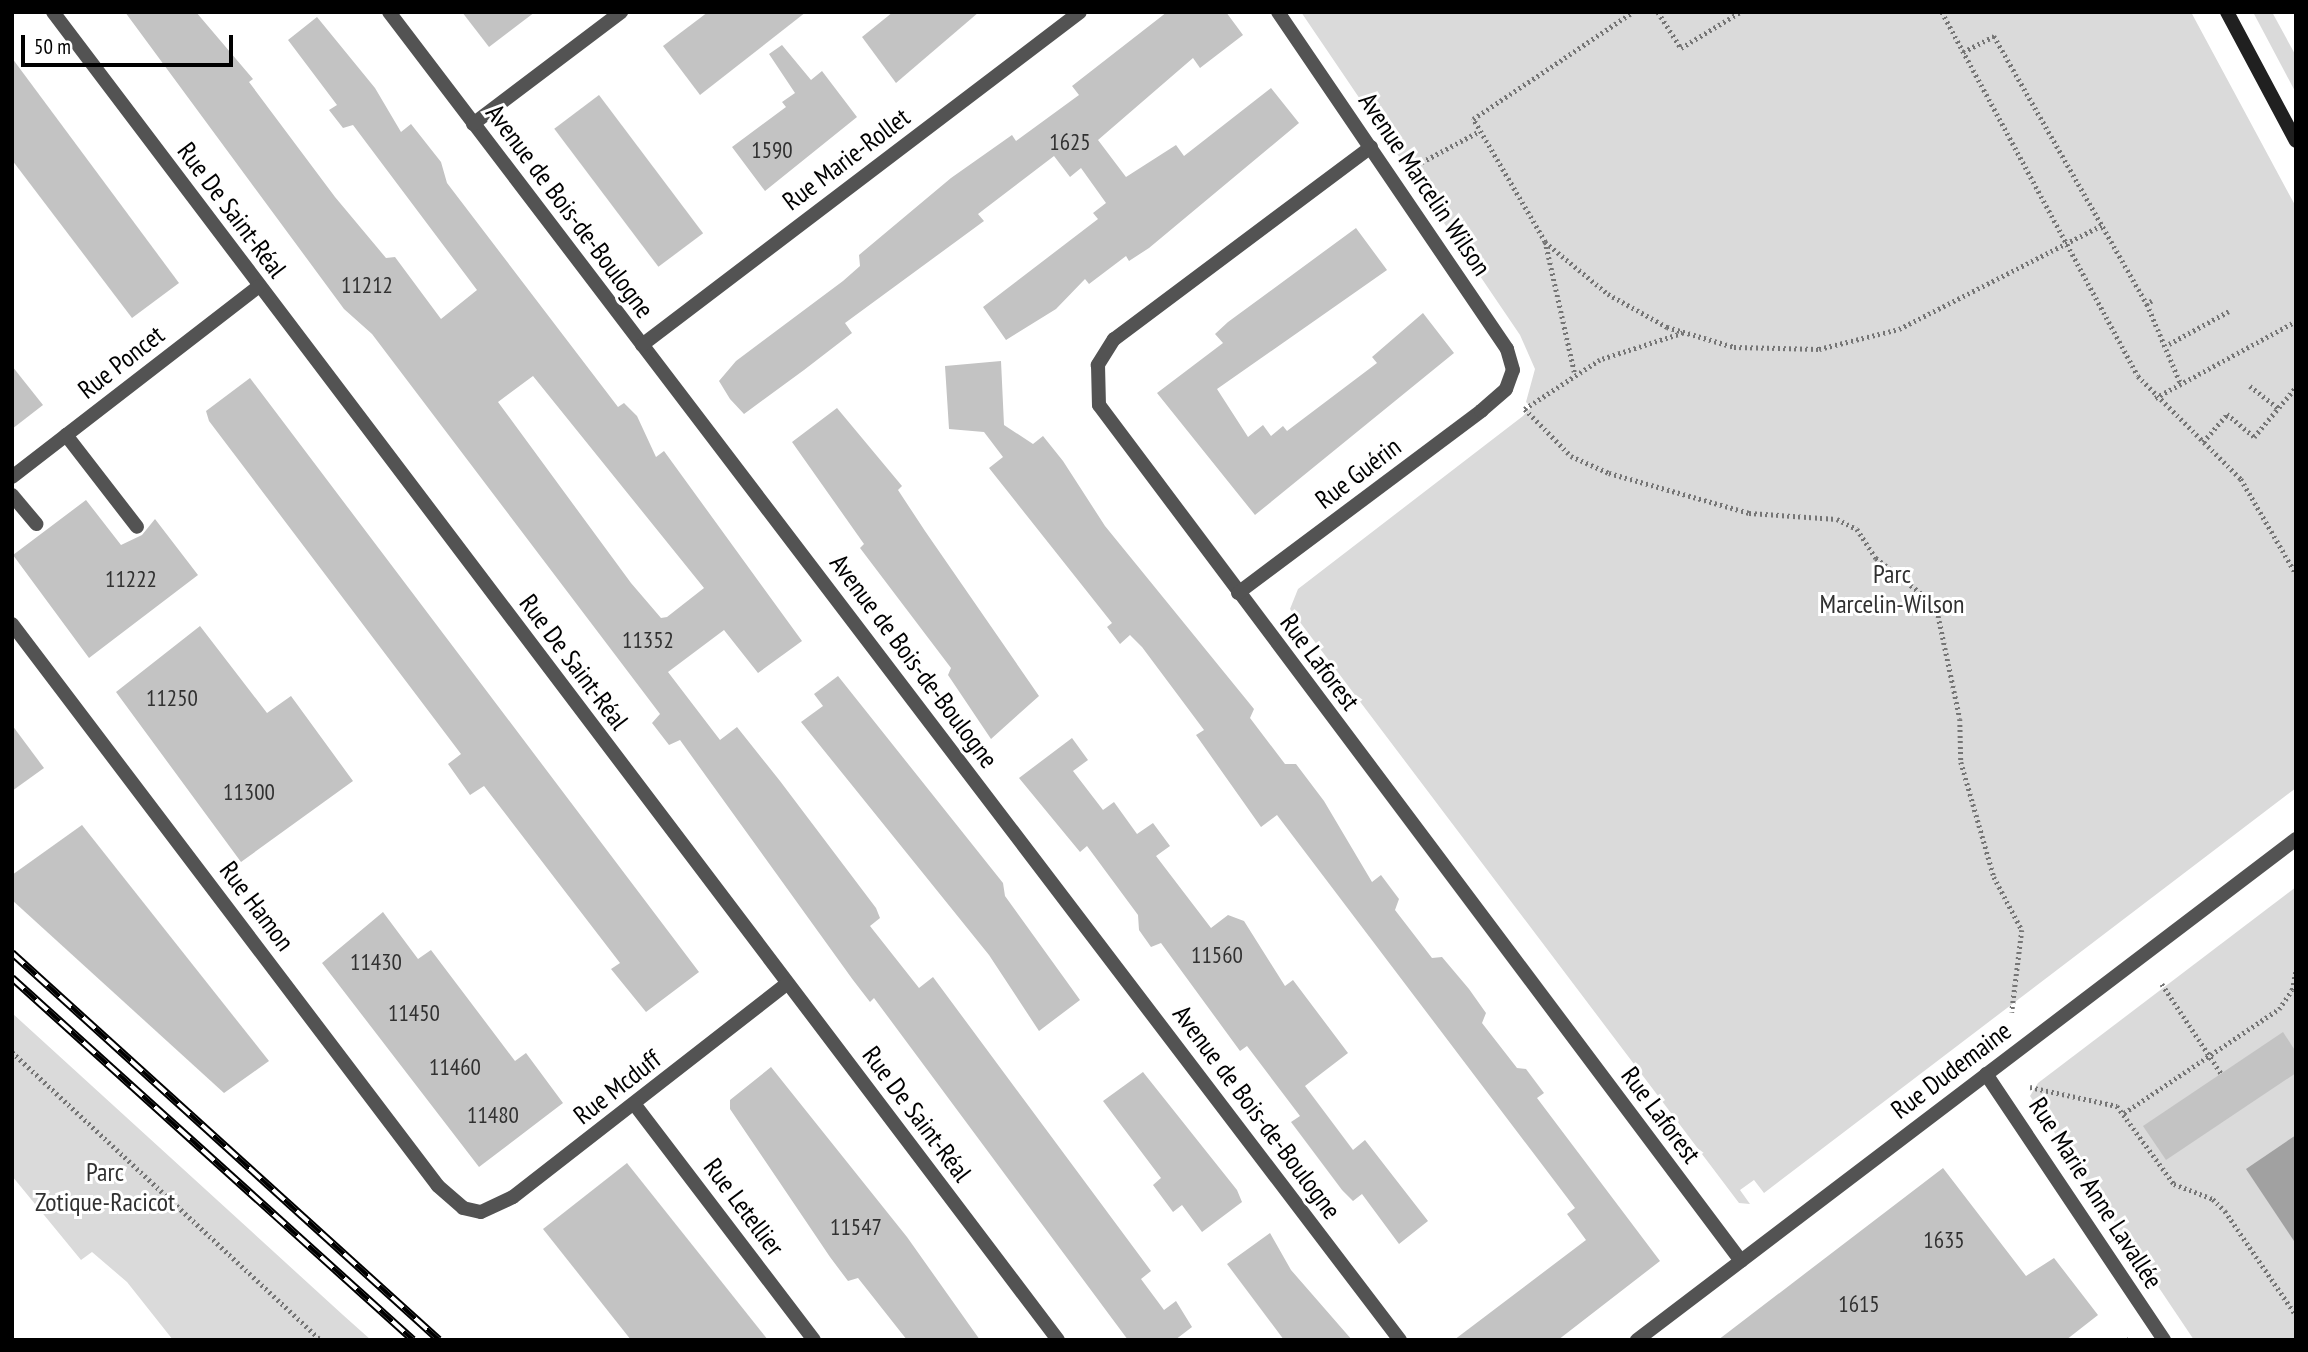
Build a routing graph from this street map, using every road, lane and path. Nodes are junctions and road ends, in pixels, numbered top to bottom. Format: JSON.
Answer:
{"nodes":[{"id":1,"x":52,"y":12,"type":"edge"},
{"id":2,"x":389,"y":12,"type":"edge"},
{"id":3,"x":621,"y":12,"type":"edge"},
{"id":4,"x":1080,"y":12,"type":"edge"},
{"id":5,"x":1278,"y":12,"type":"edge"},
{"id":6,"x":1633,"y":12,"type":"edge"},
{"id":7,"x":1658,"y":12,"type":"edge"},
{"id":8,"x":1740,"y":12,"type":"edge"},
{"id":9,"x":1942,"y":12,"type":"edge"},
{"id":10,"x":2227,"y":12,"type":"edge"},
{"id":11,"x":1963,"y":52,"type":"junction"},
{"id":12,"x":473,"y":124,"type":"junction"},
{"id":13,"x":1478,"y":132,"type":"junction"},
{"id":14,"x":2296,"y":141,"type":"edge"},
{"id":15,"x":1371,"y":147,"type":"junction"},
{"id":16,"x":1407,"y":170,"type":"dead end"},
{"id":17,"x":2104,"y":224,"type":"junction"},
{"id":18,"x":1545,"y":242,"type":"junction"},
{"id":19,"x":2063,"y":244,"type":"junction"},
{"id":20,"x":259,"y":286,"type":"junction"},
{"id":21,"x":2230,"y":312,"type":"dead end"},
{"id":22,"x":2296,"y":321,"type":"edge"},
{"id":23,"x":1683,"y":333,"type":"junction"},
{"id":24,"x":2169,"y":344,"type":"junction"},
{"id":25,"x":642,"y":345,"type":"junction"},
{"id":26,"x":1574,"y":372,"type":"junction"},
{"id":27,"x":2181,"y":384,"type":"junction"},
{"id":28,"x":2250,"y":386,"type":"dead end"},
{"id":29,"x":2296,"y":387,"type":"edge"},
{"id":30,"x":1506,"y":388,"type":"joint"},
{"id":31,"x":2155,"y":398,"type":"junction"},
{"id":32,"x":2277,"y":408,"type":"junction"},
{"id":33,"x":66,"y":435,"type":"junction"},
{"id":34,"x":2203,"y":442,"type":"junction"},
{"id":35,"x":12,"y":477,"type":"edge"},
{"id":36,"x":12,"y":495,"type":"edge"},
{"id":37,"x":36,"y":524,"type":"dead end"},
{"id":38,"x":137,"y":527,"type":"dead end"},
{"id":39,"x":2296,"y":574,"type":"edge"},
{"id":40,"x":1238,"y":593,"type":"junction"},
{"id":41,"x":12,"y":624,"type":"edge"},
{"id":42,"x":2296,"y":839,"type":"edge"},
{"id":43,"x":2296,"y":972,"type":"edge"},
{"id":44,"x":2162,"y":984,"type":"dead end"},
{"id":45,"x":787,"y":985,"type":"junction"},
{"id":46,"x":2012,"y":1012,"type":"dead end"},
{"id":47,"x":12,"y":1052,"type":"edge"},
{"id":48,"x":2210,"y":1056,"type":"junction"},
{"id":49,"x":2221,"y":1073,"type":"dead end"},
{"id":50,"x":1986,"y":1074,"type":"junction"},
{"id":51,"x":2030,"y":1087,"type":"dead end"},
{"id":52,"x":635,"y":1105,"type":"junction"},
{"id":53,"x":2124,"y":1113,"type":"junction"},
{"id":54,"x":470,"y":1211,"type":"joint"},
{"id":55,"x":1741,"y":1261,"type":"junction"},
{"id":56,"x":2296,"y":1315,"type":"edge"},
{"id":57,"x":321,"y":1340,"type":"edge"},
{"id":58,"x":814,"y":1340,"type":"edge"},
{"id":59,"x":1058,"y":1340,"type":"edge"},
{"id":60,"x":1400,"y":1340,"type":"edge"},
{"id":61,"x":1637,"y":1340,"type":"edge"},
{"id":62,"x":2164,"y":1340,"type":"edge"}],
"edges":[{"from":1,"to":20,"type":"street","name":"Rue De Saint-Réal"},
{"from":2,"to":12,"type":"street","name":"Avenue de Bois-de-Boulogne"},
{"from":3,"to":12,"type":"street"},
{"from":4,"to":25,"type":"street","name":"Rue Marie-Rollet"},
{"from":5,"to":15,"type":"street","name":"Avenue Marcelin Wilson"},
{"from":6,"to":13,"type":"path"},
{"from":7,"to":8,"type":"path"},
{"from":9,"to":11,"type":"path"},
{"from":10,"to":14,"type":"main road"},
{"from":11,"to":17,"type":"path"},
{"from":11,"to":19,"type":"path"},
{"from":12,"to":25,"type":"street","name":"Avenue de Bois-de-Boulogne"},
{"from":13,"to":16,"type":"path"},
{"from":13,"to":18,"type":"path"},
{"from":15,"to":30,"type":"street","name":"Avenue Marcelin Wilson"},
{"from":15,"to":40,"type":"street","name":"Rue Laforest"},
{"from":17,"to":19,"type":"path"},
{"from":17,"to":24,"type":"path"},
{"from":18,"to":23,"type":"path"},
{"from":18,"to":26,"type":"path"},
{"from":19,"to":23,"type":"path"},
{"from":19,"to":31,"type":"path"},
{"from":20,"to":33,"type":"street","name":"Rue Poncet"},
{"from":20,"to":45,"type":"street","name":"Rue De Saint-Réal"},
{"from":21,"to":24,"type":"path"},
{"from":22,"to":27,"type":"path"},
{"from":23,"to":26,"type":"path"},
{"from":24,"to":27,"type":"path"},
{"from":25,"to":60,"type":"street","name":"Avenue de Bois-de-Boulogne"},
{"from":26,"to":46,"type":"path"},
{"from":27,"to":31,"type":"path"},
{"from":28,"to":32,"type":"path"},
{"from":29,"to":32,"type":"path"},
{"from":30,"to":40,"type":"street","name":"Rue Guérin"},
{"from":31,"to":34,"type":"path"},
{"from":32,"to":34,"type":"path"},
{"from":33,"to":35,"type":"street","name":"Rue Poncet"},
{"from":33,"to":38,"type":"street"},
{"from":34,"to":39,"type":"path"},
{"from":36,"to":37,"type":"street"},
{"from":40,"to":55,"type":"street","name":"Rue Laforest"},
{"from":41,"to":54,"type":"street","name":"Rue Hamon"},
{"from":42,"to":50,"type":"street","name":"Rue Dudemaine"},
{"from":43,"to":48,"type":"path"},
{"from":44,"to":48,"type":"path"},
{"from":45,"to":52,"type":"street","name":"Rue Mcduff"},
{"from":45,"to":59,"type":"street","name":"Rue De Saint-Réal"},
{"from":47,"to":57,"type":"path"},
{"from":48,"to":49,"type":"path"},
{"from":48,"to":53,"type":"path"},
{"from":50,"to":55,"type":"street","name":"Rue Dudemaine"},
{"from":50,"to":62,"type":"street","name":"Rue Marie Anne Lavallée"},
{"from":51,"to":53,"type":"path"},
{"from":52,"to":54,"type":"street","name":"Rue Mcduff"},
{"from":52,"to":58,"type":"street","name":"Rue Letellier"},
{"from":53,"to":56,"type":"path"},
{"from":55,"to":61,"type":"street","name":"Rue Dudemaine"}]}
